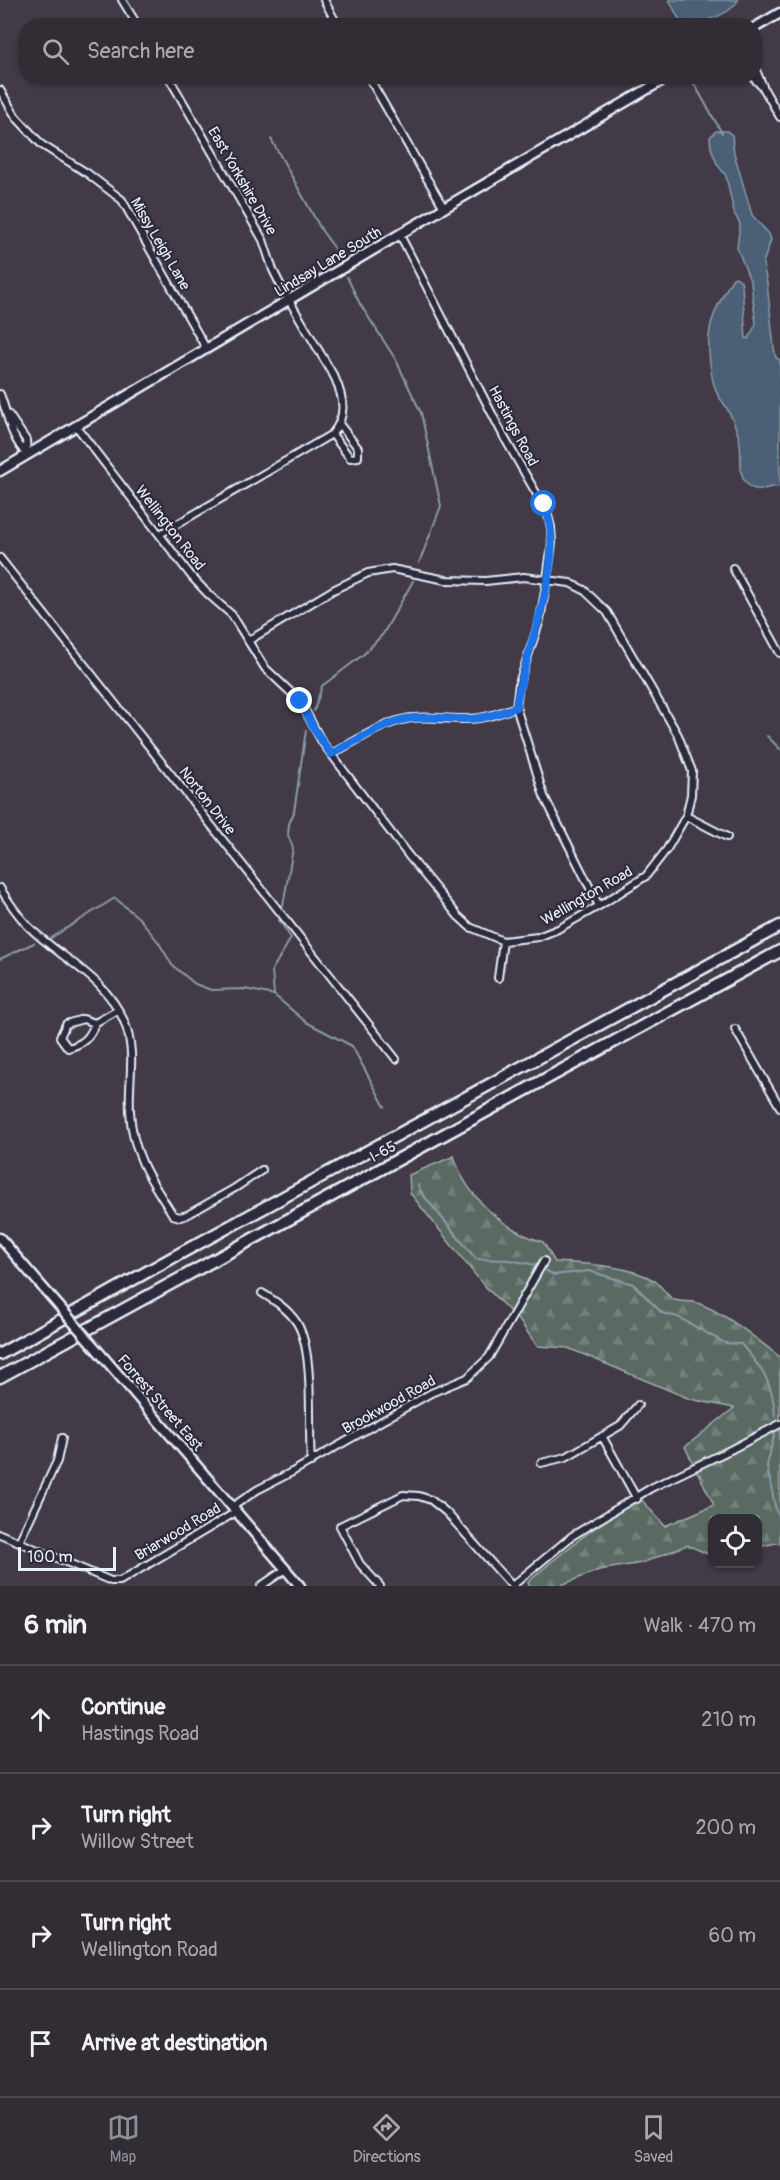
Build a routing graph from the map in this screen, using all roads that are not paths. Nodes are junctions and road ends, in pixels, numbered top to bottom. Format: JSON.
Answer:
{"nodes":[{"id":1,"x":122,"y":0,"type":"edge"},
{"id":2,"x":324,"y":0,"type":"edge"},
{"id":3,"x":780,"y":13,"type":"edge"},
{"id":4,"x":133,"y":18,"type":"edge"},
{"id":5,"x":334,"y":18,"type":"edge"},
{"id":6,"x":762,"y":23,"type":"edge"},
{"id":7,"x":173,"y":84,"type":"edge"},
{"id":8,"x":373,"y":84,"type":"edge"},
{"id":9,"x":656,"y":84,"type":"edge"},
{"id":10,"x":759,"y":84,"type":"edge"},
{"id":11,"x":762,"y":84,"type":"edge"},
{"id":12,"x":0,"y":90,"type":"edge"},
{"id":13,"x":765,"y":91,"type":"junction"},
{"id":14,"x":780,"y":117,"type":"edge"},
{"id":15,"x":444,"y":208,"type":"junction"},
{"id":16,"x":400,"y":235,"type":"junction"},
{"id":17,"x":289,"y":301,"type":"junction"},
{"id":18,"x":207,"y":350,"type":"junction"},
{"id":19,"x":0,"y":394,"type":"edge"},
{"id":20,"x":340,"y":425,"type":"junction"},
{"id":21,"x":76,"y":426,"type":"junction"},
{"id":22,"x":332,"y":434,"type":"junction"},
{"id":23,"x":27,"y":455,"type":"junction"},
{"id":24,"x":0,"y":471,"type":"edge"},
{"id":25,"x":160,"y":534,"type":"junction"},
{"id":26,"x":0,"y":558,"type":"edge"},
{"id":27,"x":733,"y":568,"type":"dead end"},
{"id":28,"x":547,"y":579,"type":"junction"},
{"id":29,"x":248,"y":641,"type":"junction"},
{"id":30,"x":777,"y":643,"type":"edge"},
{"id":31,"x":780,"y":653,"type":"edge"},
{"id":32,"x":516,"y":707,"type":"junction"},
{"id":33,"x":331,"y":754,"type":"junction"},
{"id":34,"x":686,"y":816,"type":"junction"},
{"id":35,"x":727,"y":837,"type":"dead end"},
{"id":36,"x":0,"y":888,"type":"edge"},
{"id":37,"x":599,"y":906,"type":"junction"},
{"id":38,"x":780,"y":926,"type":"edge"},
{"id":39,"x":504,"y":941,"type":"junction"},
{"id":40,"x":780,"y":951,"type":"edge"},
{"id":41,"x":498,"y":978,"type":"dead end"},
{"id":42,"x":118,"y":1010,"type":"junction"},
{"id":43,"x":95,"y":1023,"type":"junction"},
{"id":44,"x":735,"y":1029,"type":"dead end"},
{"id":45,"x":396,"y":1059,"type":"dead end"},
{"id":46,"x":780,"y":1107,"type":"edge"},
{"id":47,"x":262,"y":1170,"type":"dead end"},
{"id":48,"x":0,"y":1238,"type":"edge"},
{"id":49,"x":544,"y":1261,"type":"dead end"},
{"id":50,"x":262,"y":1293,"type":"dead end"},
{"id":51,"x":0,"y":1354,"type":"edge"},
{"id":52,"x":0,"y":1377,"type":"edge"},
{"id":53,"x":638,"y":1405,"type":"dead end"},
{"id":54,"x":780,"y":1424,"type":"edge"},
{"id":55,"x":602,"y":1436,"type":"junction"},
{"id":56,"x":62,"y":1438,"type":"dead end"},
{"id":57,"x":311,"y":1462,"type":"junction"},
{"id":58,"x":541,"y":1463,"type":"dead end"},
{"id":59,"x":637,"y":1498,"type":"junction"},
{"id":60,"x":234,"y":1509,"type":"junction"},
{"id":61,"x":0,"y":1534,"type":"edge"},
{"id":62,"x":19,"y":1542,"type":"junction"},
{"id":63,"x":286,"y":1569,"type":"junction"},
{"id":64,"x":261,"y":1586,"type":"edge"},
{"id":65,"x":300,"y":1586,"type":"edge"},
{"id":66,"x":380,"y":1586,"type":"edge"},
{"id":67,"x":512,"y":1586,"type":"edge"}],
"edges":[{"from":1,"to":4,"type":"street"},
{"from":2,"to":5,"type":"street"},
{"from":3,"to":6,"type":"street"},
{"from":7,"to":17,"type":"street","name":"East Yorkshire Drive"},
{"from":8,"to":15,"type":"street"},
{"from":9,"to":15,"type":"street","name":"Lindsay Lane South"},
{"from":10,"to":13,"type":"street"},
{"from":11,"to":13,"type":"street"},
{"from":12,"to":18,"type":"street","name":"Missy Leigh Lane"},
{"from":13,"to":14,"type":"street"},
{"from":15,"to":16,"type":"street","name":"Lindsay Lane South"},
{"from":16,"to":17,"type":"street","name":"Lindsay Lane South"},
{"from":16,"to":28,"type":"street","name":"Hastings Road"},
{"from":17,"to":18,"type":"street","name":"Lindsay Lane South"},
{"from":17,"to":20,"type":"street","name":"East Yorkshire Drive"},
{"from":18,"to":21,"type":"street","name":"Lindsay Lane South"},
{"from":19,"to":23,"type":"street"},
{"from":20,"to":22,"type":"street"},
{"from":20,"to":22,"type":"street"},
{"from":21,"to":23,"type":"street","name":"Lindsay Lane South"},
{"from":21,"to":25,"type":"street","name":"Wellington Road"},
{"from":22,"to":25,"type":"street"},
{"from":23,"to":24,"type":"street","name":"Lindsay Lane South"},
{"from":25,"to":29,"type":"street","name":"Wellington Road"},
{"from":26,"to":45,"type":"street","name":"Norton Drive"},
{"from":27,"to":30,"type":"street"},
{"from":28,"to":29,"type":"street","name":"Wellington Road"},
{"from":28,"to":32,"type":"street","name":"Hastings Road"},
{"from":28,"to":34,"type":"street","name":"Wellington Road"},
{"from":29,"to":33,"type":"street","name":"Wellington Road"},
{"from":30,"to":31,"type":"street"},
{"from":32,"to":33,"type":"street"},
{"from":32,"to":37,"type":"street","name":"Hastings Road"},
{"from":33,"to":39,"type":"street","name":"Wellington Road"},
{"from":34,"to":35,"type":"street"},
{"from":34,"to":37,"type":"street","name":"Wellington Road"},
{"from":36,"to":42,"type":"street"},
{"from":37,"to":39,"type":"street","name":"Wellington Road"},
{"from":38,"to":51,"type":"highway"},
{"from":39,"to":41,"type":"street"},
{"from":40,"to":52,"type":"highway","name":"I-65"},
{"from":42,"to":43,"type":"street"},
{"from":42,"to":47,"type":"street"},
{"from":43,"to":43,"type":"street"},
{"from":44,"to":46,"type":"street"},
{"from":48,"to":60,"type":"street","name":"Forrest Street East","bridge":true},
{"from":49,"to":57,"type":"street","name":"Brookwood Road"},
{"from":50,"to":57,"type":"street"},
{"from":53,"to":55,"type":"street"},
{"from":54,"to":59,"type":"street"},
{"from":55,"to":58,"type":"street"},
{"from":55,"to":59,"type":"street"},
{"from":56,"to":62,"type":"street"},
{"from":57,"to":60,"type":"street","name":"Brookwood Road"},
{"from":59,"to":67,"type":"street"},
{"from":60,"to":62,"type":"street","name":"Briarwood Road"},
{"from":60,"to":63,"type":"street","name":"Forrest Street East"},
{"from":61,"to":62,"type":"street","name":"Briarwood Road"},
{"from":63,"to":64,"type":"street"},
{"from":63,"to":65,"type":"street","name":"Forrest Street East"},
{"from":66,"to":67,"type":"street"}]}
